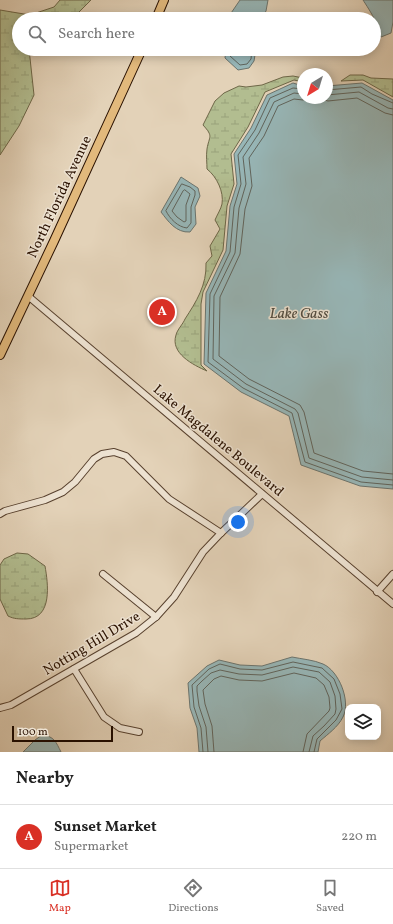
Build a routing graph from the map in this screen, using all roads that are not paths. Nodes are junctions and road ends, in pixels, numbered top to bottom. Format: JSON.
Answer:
{"nodes":[{"id":1,"x":164,"y":0,"type":"edge"},
{"id":2,"x":159,"y":12,"type":"edge"},
{"id":3,"x":139,"y":56,"type":"edge"},
{"id":4,"x":28,"y":296,"type":"junction"},
{"id":5,"x":0,"y":355,"type":"edge"},
{"id":6,"x":262,"y":494,"type":"junction"},
{"id":7,"x":0,"y":514,"type":"edge"},
{"id":8,"x":221,"y":533,"type":"junction"},
{"id":9,"x":103,"y":574,"type":"dead end"},
{"id":10,"x":393,"y":574,"type":"edge"},
{"id":11,"x":378,"y":592,"type":"junction"},
{"id":12,"x":393,"y":604,"type":"edge"},
{"id":13,"x":156,"y":617,"type":"junction"},
{"id":14,"x":74,"y":669,"type":"junction"},
{"id":15,"x":0,"y":708,"type":"edge"},
{"id":16,"x":139,"y":732,"type":"dead end"}],
"edges":[{"from":1,"to":2,"type":"main road"},
{"from":3,"to":4,"type":"main road","name":"North Florida Avenue"},
{"from":4,"to":5,"type":"main road","name":"North Florida Avenue"},
{"from":4,"to":6,"type":"street","name":"Lake Magdalene Boulevard"},
{"from":6,"to":8,"type":"street","name":"Notting Hill Drive"},
{"from":6,"to":11,"type":"street","name":"Lake Magdalene Boulevard"},
{"from":7,"to":8,"type":"street"},
{"from":8,"to":13,"type":"street","name":"Notting Hill Drive"},
{"from":9,"to":13,"type":"street"},
{"from":10,"to":11,"type":"street"},
{"from":11,"to":12,"type":"street","name":"Lake Magdalene Boulevard"},
{"from":13,"to":14,"type":"street","name":"Notting Hill Drive"},
{"from":14,"to":15,"type":"street","name":"Notting Hill Drive"},
{"from":14,"to":16,"type":"street"}]}
